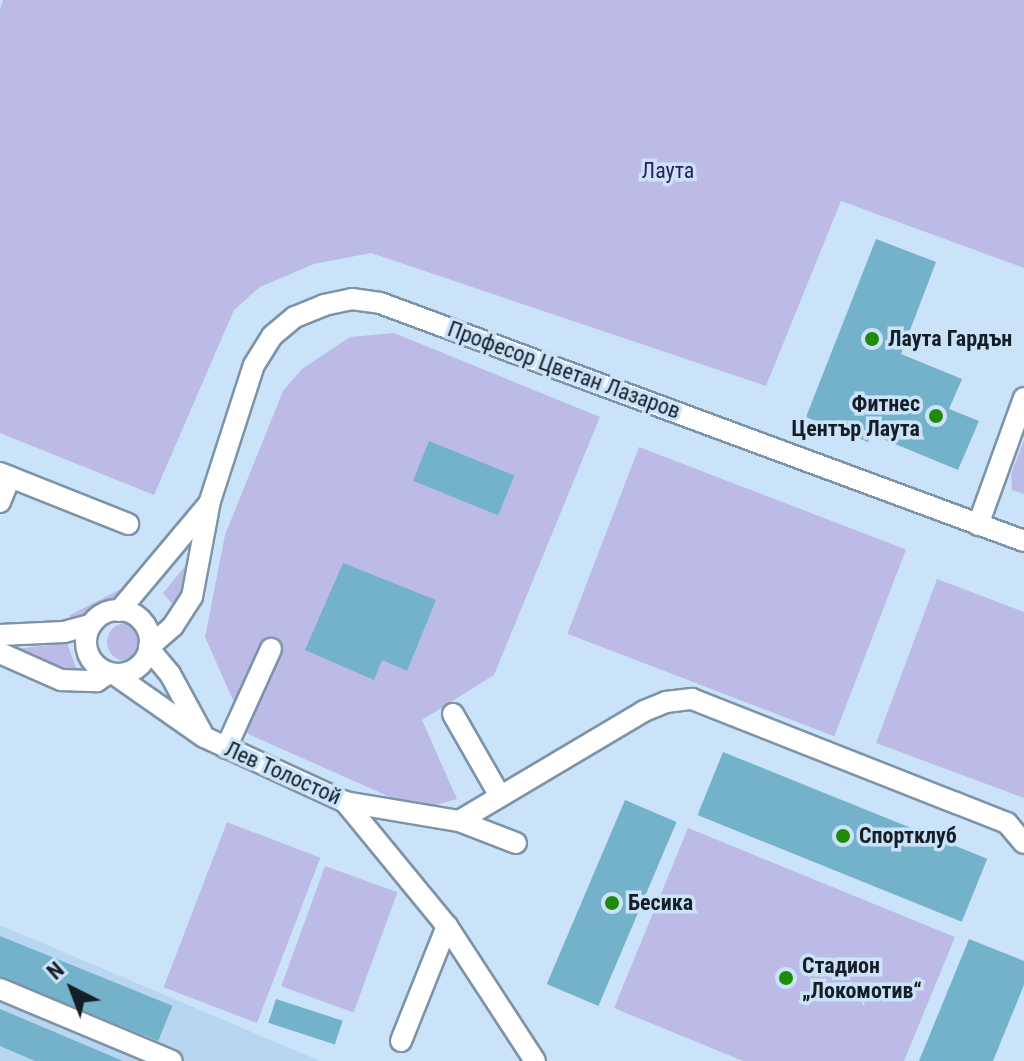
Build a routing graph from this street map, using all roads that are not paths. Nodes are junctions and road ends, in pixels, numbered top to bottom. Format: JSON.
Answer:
{"nodes":[{"id":1,"x":1024,"y":398,"type":"edge"},
{"id":2,"x":5,"y":475,"type":"edge"},
{"id":3,"x":210,"y":501,"type":"junction"},
{"id":4,"x":0,"y":502,"type":"edge"},
{"id":5,"x":128,"y":524,"type":"dead end"},
{"id":6,"x":978,"y":525,"type":"junction"},
{"id":7,"x":1024,"y":541,"type":"edge"},
{"id":8,"x":119,"y":611,"type":"junction"},
{"id":9,"x":91,"y":625,"type":"junction"},
{"id":10,"x":0,"y":635,"type":"edge"},
{"id":11,"x":149,"y":648,"type":"junction"},
{"id":12,"x":271,"y":649,"type":"dead end"},
{"id":13,"x":0,"y":653,"type":"edge"},
{"id":14,"x":112,"y":674,"type":"junction"},
{"id":15,"x":453,"y":714,"type":"dead end"},
{"id":16,"x":204,"y":737,"type":"junction"},
{"id":17,"x":226,"y":748,"type":"junction"},
{"id":18,"x":500,"y":796,"type":"junction"},
{"id":19,"x":345,"y":802,"type":"junction"},
{"id":20,"x":459,"y":821,"type":"junction"},
{"id":21,"x":516,"y":843,"type":"dead end"},
{"id":22,"x":1024,"y":843,"type":"edge"},
{"id":23,"x":447,"y":926,"type":"junction"},
{"id":24,"x":0,"y":989,"type":"edge"},
{"id":25,"x":401,"y":1041,"type":"dead end"},
{"id":26,"x":172,"y":1061,"type":"edge"},
{"id":27,"x":535,"y":1061,"type":"edge"}],
"edges":[{"from":1,"to":6,"type":"street"},
{"from":2,"to":4,"type":"street"},
{"from":2,"to":5,"type":"street"},
{"from":3,"to":6,"type":"street","name":"Професор Цветан Лазаров"},
{"from":3,"to":8,"type":"street","name":"Професор Цветан Лазаров"},
{"from":3,"to":11,"type":"street","name":"Професор Цветан Лазаров"},
{"from":6,"to":7,"type":"street","name":"Професор Цветан Лазаров"},
{"from":8,"to":9,"type":"street"},
{"from":8,"to":11,"type":"street"},
{"from":9,"to":10,"type":"street"},
{"from":9,"to":14,"type":"street"},
{"from":11,"to":14,"type":"street"},
{"from":11,"to":16,"type":"street","name":"Лев Толостой"},
{"from":12,"to":17,"type":"street"},
{"from":13,"to":14,"type":"street"},
{"from":14,"to":16,"type":"street","name":"Лев Толостой"},
{"from":15,"to":18,"type":"street"},
{"from":16,"to":17,"type":"street","name":"Лев Толостой"},
{"from":17,"to":19,"type":"street","name":"Лев Толостой"},
{"from":18,"to":20,"type":"street"},
{"from":18,"to":22,"type":"street"},
{"from":19,"to":20,"type":"street","name":"Лев Толостой"},
{"from":19,"to":23,"type":"street"},
{"from":20,"to":21,"type":"street","name":"Лев Толостой"},
{"from":23,"to":25,"type":"street"},
{"from":23,"to":27,"type":"street"},
{"from":24,"to":26,"type":"street"}]}
